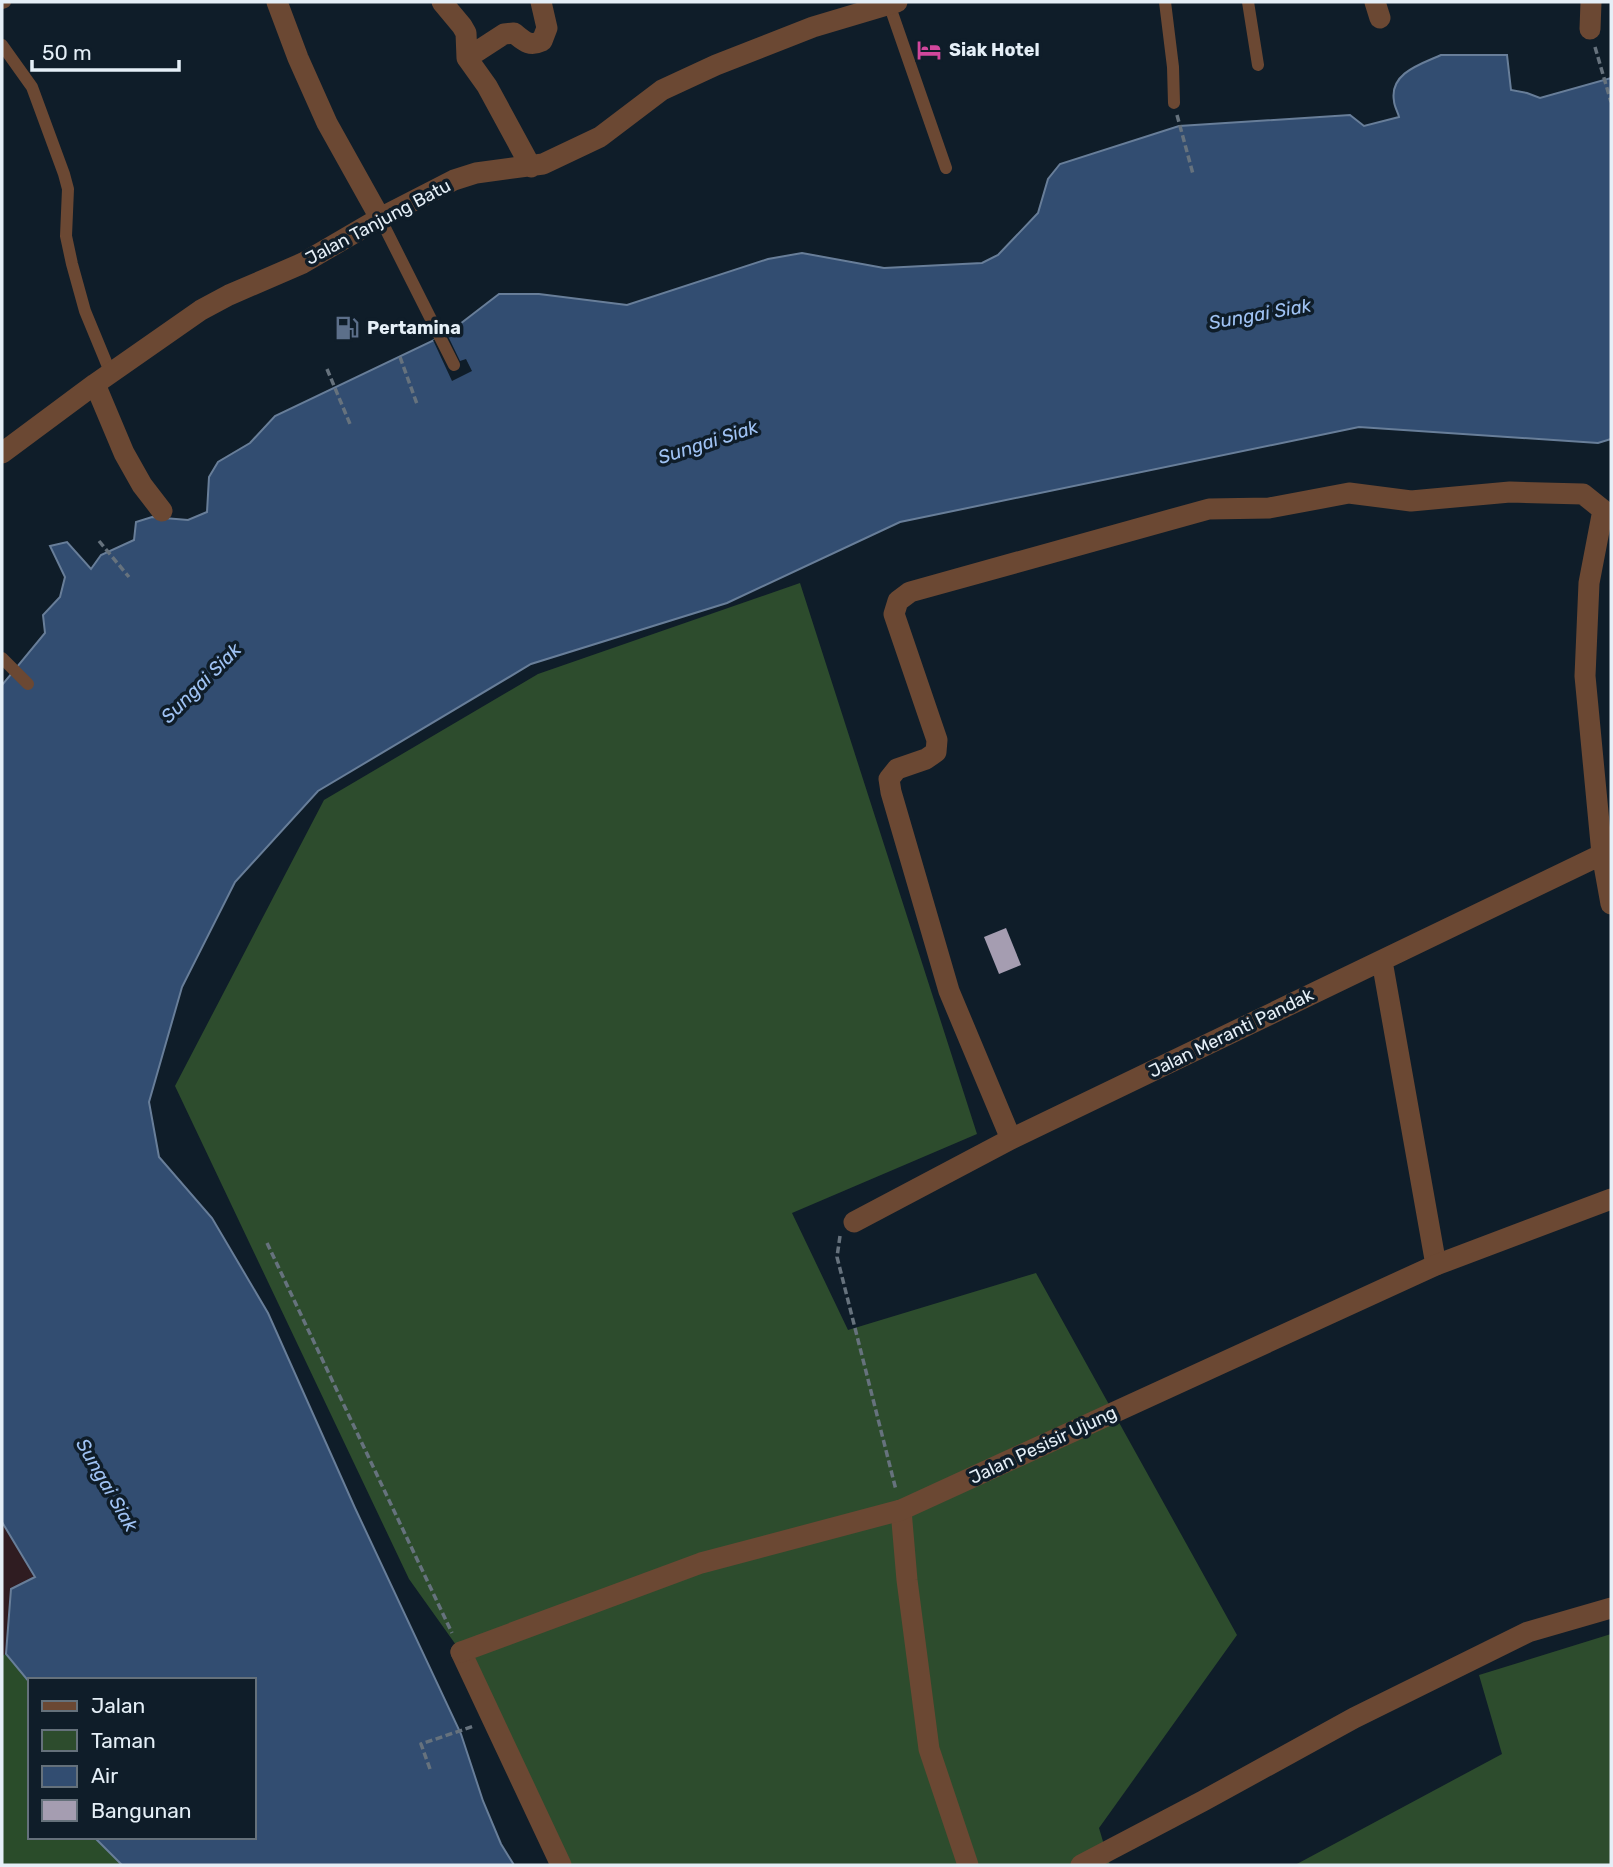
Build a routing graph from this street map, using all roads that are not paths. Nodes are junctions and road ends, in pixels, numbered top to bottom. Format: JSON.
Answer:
{"nodes":[{"id":1,"x":277,"y":2,"type":"edge"},
{"id":2,"x":442,"y":2,"type":"edge"},
{"id":3,"x":541,"y":2,"type":"edge"},
{"id":4,"x":1165,"y":2,"type":"edge"},
{"id":5,"x":1248,"y":2,"type":"edge"},
{"id":6,"x":1591,"y":2,"type":"edge"},
{"id":7,"x":893,"y":3,"type":"edge"},
{"id":8,"x":1590,"y":29,"type":"road end"},
{"id":9,"x":2,"y":45,"type":"edge"},
{"id":10,"x":467,"y":58,"type":"junction"},
{"id":11,"x":1258,"y":65,"type":"dead end"},
{"id":12,"x":1174,"y":103,"type":"road end"},
{"id":13,"x":531,"y":167,"type":"junction"},
{"id":14,"x":946,"y":169,"type":"dead end"},
{"id":15,"x":380,"y":218,"type":"junction"},
{"id":16,"x":454,"y":365,"type":"dead end"},
{"id":17,"x":103,"y":379,"type":"junction"},
{"id":18,"x":2,"y":453,"type":"edge"},
{"id":19,"x":1607,"y":509,"type":"edge"},
{"id":20,"x":162,"y":511,"type":"dead end"},
{"id":21,"x":2,"y":658,"type":"edge"},
{"id":22,"x":27,"y":684,"type":"dead end"},
{"id":23,"x":1607,"y":852,"type":"edge"},
{"id":24,"x":1611,"y":905,"type":"edge"},
{"id":25,"x":1382,"y":961,"type":"junction"},
{"id":26,"x":1012,"y":1139,"type":"junction"},
{"id":27,"x":1611,"y":1199,"type":"edge"},
{"id":28,"x":854,"y":1222,"type":"road end"},
{"id":29,"x":1436,"y":1265,"type":"junction"},
{"id":30,"x":901,"y":1510,"type":"junction"},
{"id":31,"x":1611,"y":1608,"type":"edge"},
{"id":32,"x":561,"y":1865,"type":"edge"},
{"id":33,"x":968,"y":1865,"type":"edge"},
{"id":34,"x":1081,"y":1865,"type":"edge"}],
"edges":[{"from":1,"to":15,"type":"street"},
{"from":2,"to":10,"type":"street"},
{"from":3,"to":10,"type":"street"},
{"from":4,"to":12,"type":"lane"},
{"from":5,"to":11,"type":"lane"},
{"from":6,"to":8,"type":"street"},
{"from":7,"to":13,"type":"street","name":"Jalan Tanjung Batu"},
{"from":7,"to":14,"type":"lane"},
{"from":9,"to":17,"type":"lane"},
{"from":10,"to":13,"type":"street"},
{"from":13,"to":15,"type":"street","name":"Jalan Tanjung Batu"},
{"from":15,"to":16,"type":"lane"},
{"from":15,"to":17,"type":"street","name":"Jalan Tanjung Batu"},
{"from":17,"to":18,"type":"street","name":"Jalan Tanjung Batu"},
{"from":17,"to":20,"type":"street"},
{"from":19,"to":23,"type":"street"},
{"from":19,"to":26,"type":"street"},
{"from":21,"to":22,"type":"lane"},
{"from":23,"to":24,"type":"street"},
{"from":23,"to":25,"type":"street","name":"Jalan Meranti Pandak"},
{"from":25,"to":26,"type":"street","name":"Jalan Meranti Pandak"},
{"from":25,"to":29,"type":"street"},
{"from":26,"to":28,"type":"street","name":"Jalan Meranti Pandak"},
{"from":27,"to":29,"type":"street","name":"Jalan Pesisir Ujung"},
{"from":29,"to":30,"type":"street","name":"Jalan Pesisir Ujung"},
{"from":30,"to":32,"type":"street","name":"Jalan Pesisir Ujung"},
{"from":30,"to":33,"type":"street"},
{"from":31,"to":34,"type":"street"}]}
